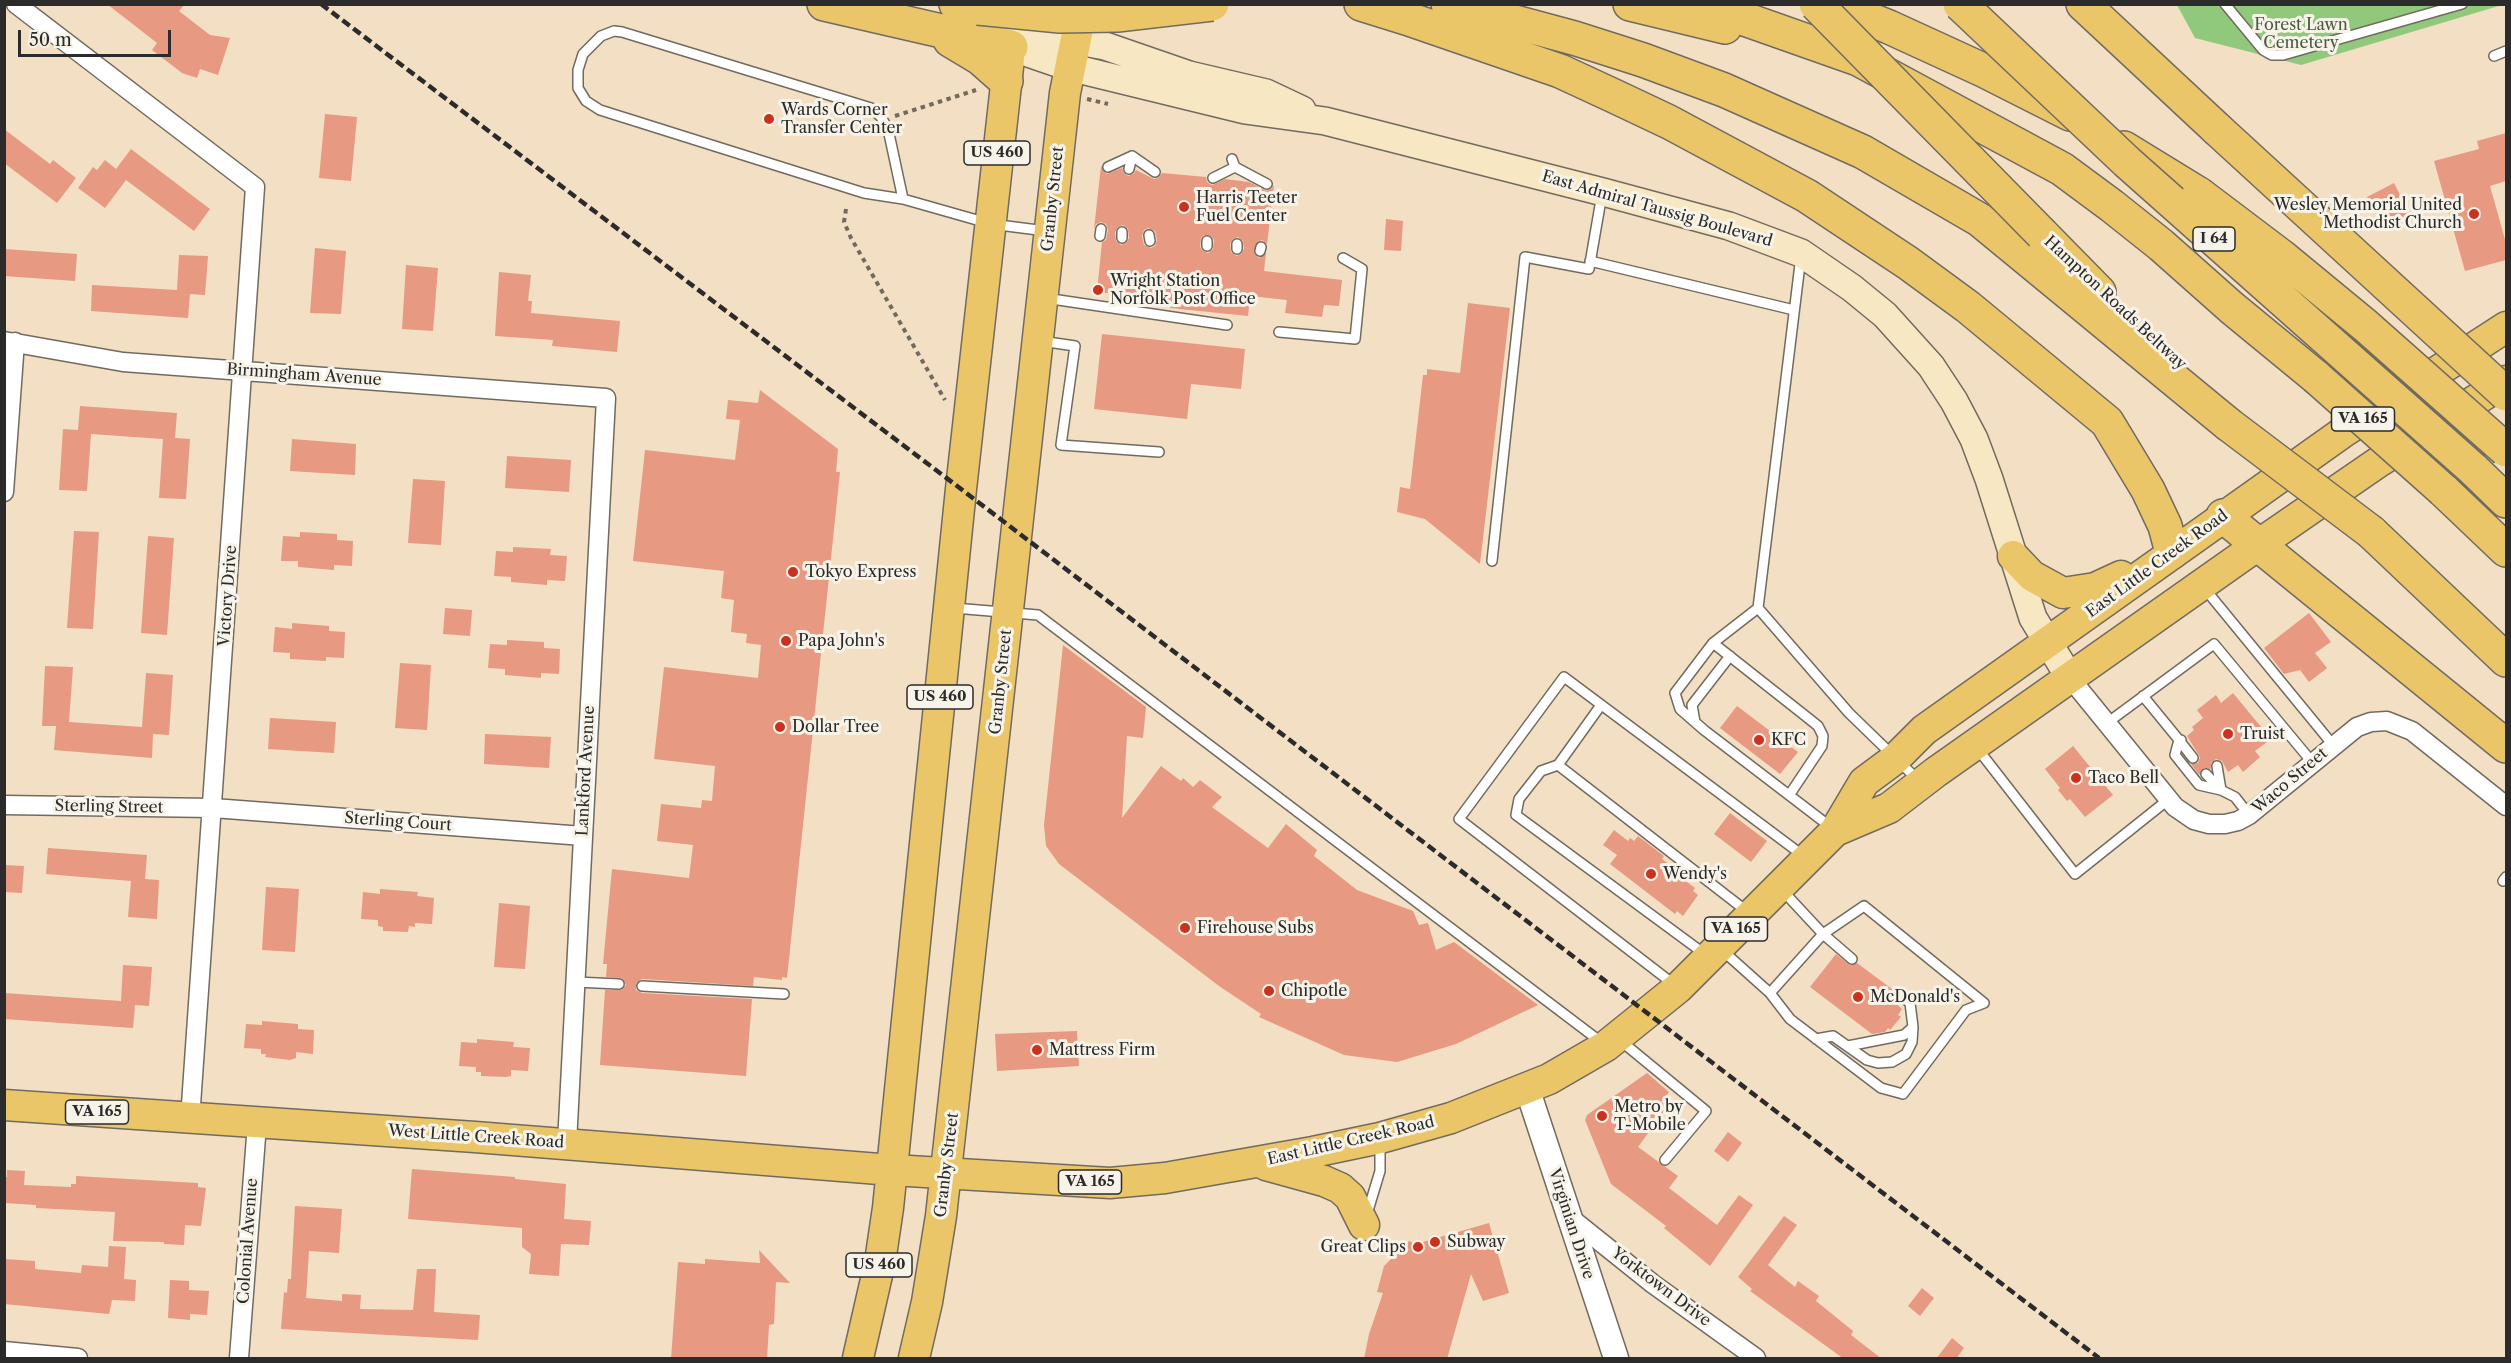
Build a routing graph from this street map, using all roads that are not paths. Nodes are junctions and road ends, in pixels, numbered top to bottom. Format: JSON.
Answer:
{"nodes":[{"id":1,"x":16,"y":4,"type":"edge"},
{"id":2,"x":824,"y":4,"type":"edge"},
{"id":3,"x":1083,"y":4,"type":"edge"},
{"id":4,"x":1212,"y":4,"type":"edge"},
{"id":5,"x":1361,"y":4,"type":"edge"},
{"id":6,"x":1448,"y":4,"type":"edge"},
{"id":7,"x":1630,"y":4,"type":"edge"},
{"id":8,"x":1702,"y":4,"type":"edge"},
{"id":9,"x":1816,"y":4,"type":"edge"},
{"id":10,"x":1831,"y":4,"type":"edge"},
{"id":11,"x":1960,"y":4,"type":"edge"},
{"id":12,"x":2083,"y":4,"type":"edge"},
{"id":13,"x":2225,"y":4,"type":"edge"},
{"id":14,"x":2462,"y":4,"type":"edge"},
{"id":15,"x":967,"y":6,"type":"edge"},
{"id":16,"x":1015,"y":27,"type":"edge"},
{"id":17,"x":927,"y":28,"type":"junction"},
{"id":18,"x":2506,"y":51,"type":"edge"},
{"id":19,"x":1072,"y":54,"type":"junction"},
{"id":20,"x":2494,"y":56,"type":"dead end"},
{"id":21,"x":1858,"y":59,"type":"junction"},
{"id":22,"x":1006,"y":81,"type":"junction"},
{"id":23,"x":1132,"y":156,"type":"junction"},
{"id":24,"x":1233,"y":163,"type":"junction"},
{"id":25,"x":1108,"y":166,"type":"dead end"},
{"id":26,"x":1129,"y":169,"type":"dead end"},
{"id":27,"x":1155,"y":172,"type":"dead end"},
{"id":28,"x":1213,"y":178,"type":"dead end"},
{"id":29,"x":1244,"y":182,"type":"dead end"},
{"id":30,"x":1267,"y":184,"type":"dead end"},
{"id":31,"x":1603,"y":192,"type":"junction"},
{"id":32,"x":903,"y":199,"type":"junction"},
{"id":33,"x":991,"y":224,"type":"junction"},
{"id":34,"x":1050,"y":232,"type":"junction"},
{"id":35,"x":1801,"y":253,"type":"junction"},
{"id":36,"x":1343,"y":258,"type":"dead end"},
{"id":37,"x":1590,"y":261,"type":"junction"},
{"id":38,"x":1043,"y":298,"type":"junction"},
{"id":39,"x":1794,"y":310,"type":"junction"},
{"id":40,"x":1227,"y":325,"type":"dead end"},
{"id":41,"x":2506,"y":327,"type":"edge"},
{"id":42,"x":1279,"y":332,"type":"dead end"},
{"id":43,"x":10,"y":341,"type":"edge"},
{"id":44,"x":1039,"y":341,"type":"junction"},
{"id":45,"x":243,"y":371,"type":"junction"},
{"id":46,"x":2506,"y":381,"type":"edge"},
{"id":47,"x":2506,"y":394,"type":"edge"},
{"id":48,"x":606,"y":398,"type":"joint"},
{"id":49,"x":2237,"y":420,"type":"junction"},
{"id":50,"x":2506,"y":450,"type":"edge"},
{"id":51,"x":1160,"y":452,"type":"dead end"},
{"id":52,"x":4,"y":492,"type":"edge"},
{"id":53,"x":2506,"y":501,"type":"edge"},
{"id":54,"x":2223,"y":516,"type":"junction"},
{"id":55,"x":2258,"y":545,"type":"junction"},
{"id":56,"x":2506,"y":550,"type":"edge"},
{"id":57,"x":2172,"y":552,"type":"junction"},
{"id":58,"x":2013,"y":556,"type":"junction"},
{"id":59,"x":1492,"y":561,"type":"dead end"},
{"id":60,"x":2201,"y":585,"type":"junction"},
{"id":61,"x":949,"y":608,"type":"junction"},
{"id":62,"x":1758,"y":608,"type":"junction"},
{"id":63,"x":1008,"y":612,"type":"junction"},
{"id":64,"x":1713,"y":643,"type":"junction"},
{"id":65,"x":2046,"y":643,"type":"junction"},
{"id":66,"x":1730,"y":656,"type":"junction"},
{"id":67,"x":2506,"y":660,"type":"edge"},
{"id":68,"x":2070,"y":678,"type":"junction"},
{"id":69,"x":2143,"y":696,"type":"junction"},
{"id":70,"x":1601,"y":705,"type":"junction"},
{"id":71,"x":1695,"y":722,"type":"junction"},
{"id":72,"x":2107,"y":723,"type":"junction"},
{"id":73,"x":2181,"y":740,"type":"junction"},
{"id":74,"x":1975,"y":745,"type":"junction"},
{"id":75,"x":2332,"y":746,"type":"junction"},
{"id":76,"x":2506,"y":746,"type":"edge"},
{"id":77,"x":2193,"y":758,"type":"dead end"},
{"id":78,"x":1895,"y":759,"type":"junction"},
{"id":79,"x":2312,"y":762,"type":"junction"},
{"id":80,"x":1558,"y":765,"type":"junction"},
{"id":81,"x":2217,"y":766,"type":"dead end"},
{"id":82,"x":2206,"y":774,"type":"dead end"},
{"id":83,"x":1922,"y":783,"type":"junction"},
{"id":84,"x":2221,"y":790,"type":"junction"},
{"id":85,"x":1790,"y":794,"type":"junction"},
{"id":86,"x":2169,"y":799,"type":"junction"},
{"id":87,"x":4,"y":806,"type":"edge"},
{"id":88,"x":2506,"y":806,"type":"edge"},
{"id":89,"x":213,"y":808,"type":"junction"},
{"id":90,"x":2249,"y":815,"type":"junction"},
{"id":91,"x":1835,"y":831,"type":"junction"},
{"id":92,"x":583,"y":836,"type":"junction"},
{"id":93,"x":1807,"y":859,"type":"junction"},
{"id":94,"x":1779,"y":887,"type":"junction"},
{"id":95,"x":1751,"y":914,"type":"junction"},
{"id":96,"x":1823,"y":934,"type":"junction"},
{"id":97,"x":1713,"y":952,"type":"junction"},
{"id":98,"x":1852,"y":959,"type":"dead end"},
{"id":99,"x":576,"y":982,"type":"junction"},
{"id":100,"x":619,"y":984,"type":"dead end"},
{"id":101,"x":642,"y":986,"type":"dead end"},
{"id":102,"x":1678,"y":987,"type":"junction"},
{"id":103,"x":1770,"y":993,"type":"junction"},
{"id":104,"x":1897,"y":993,"type":"dead end"},
{"id":105,"x":784,"y":994,"type":"dead end"},
{"id":106,"x":1912,"y":1027,"type":"junction"},
{"id":107,"x":1816,"y":1039,"type":"junction"},
{"id":108,"x":1611,"y":1041,"type":"junction"},
{"id":109,"x":1848,"y":1046,"type":"junction"},
{"id":110,"x":1527,"y":1088,"type":"junction"},
{"id":111,"x":4,"y":1106,"type":"edge"},
{"id":112,"x":190,"y":1119,"type":"junction"},
{"id":113,"x":256,"y":1124,"type":"junction"},
{"id":114,"x":1380,"y":1138,"type":"junction"},
{"id":115,"x":567,"y":1143,"type":"junction"},
{"id":116,"x":1665,"y":1160,"type":"dead end"},
{"id":117,"x":1258,"y":1163,"type":"junction"},
{"id":118,"x":892,"y":1170,"type":"junction"},
{"id":119,"x":946,"y":1174,"type":"junction"},
{"id":120,"x":1567,"y":1215,"type":"junction"},
{"id":121,"x":1364,"y":1225,"type":"joint"},
{"id":122,"x":4,"y":1351,"type":"edge"},
{"id":123,"x":78,"y":1359,"type":"edge"},
{"id":124,"x":239,"y":1359,"type":"edge"},
{"id":125,"x":858,"y":1359,"type":"edge"},
{"id":126,"x":914,"y":1359,"type":"edge"},
{"id":127,"x":1616,"y":1359,"type":"edge"},
{"id":128,"x":1756,"y":1359,"type":"edge"}],
"edges":[{"from":1,"to":45,"type":"street","name":"Victory Drive"},
{"from":2,"to":17,"type":"highway"},
{"from":3,"to":19,"type":"main road","name":"Granby Street","number":"US 460"},
{"from":4,"to":15,"type":"highway","bridge":true},
{"from":5,"to":57,"type":"highway"},
{"from":6,"to":49,"type":"highway"},
{"from":7,"to":21,"type":"highway"},
{"from":8,"to":21,"type":"highway"},
{"from":9,"to":49,"type":"highway","name":"Hampton Roads Beltway","bridge":true},
{"from":10,"to":50,"type":"highway","bridge":true},
{"from":11,"to":53,"type":"highway","number":"I 64","bridge":true},
{"from":12,"to":47,"type":"highway","bridge":true},
{"from":13,"to":14,"type":"lane"},
{"from":16,"to":17,"type":"highway"},
{"from":16,"to":19,"type":"main road","name":"East Admiral Taussig Boulevard"},
{"from":16,"to":22,"type":"main road","number":"US 460"},
{"from":17,"to":22,"type":"highway"},
{"from":18,"to":20,"type":"lane"},
{"from":19,"to":31,"type":"main road","name":"East Admiral Taussig Boulevard"},
{"from":19,"to":34,"type":"main road","name":"Granby Street","number":"US 460"},
{"from":21,"to":56,"type":"highway","bridge":true},
{"from":22,"to":33,"type":"main road","number":"US 460"},
{"from":23,"to":25,"type":"lane"},
{"from":23,"to":26,"type":"lane"},
{"from":23,"to":27,"type":"lane"},
{"from":24,"to":28,"type":"lane"},
{"from":24,"to":29,"type":"lane"},
{"from":24,"to":30,"type":"lane"},
{"from":31,"to":35,"type":"main road","name":"East Admiral Taussig Boulevard"},
{"from":31,"to":37,"type":"lane"},
{"from":32,"to":32,"type":"lane"},
{"from":32,"to":33,"type":"lane"},
{"from":33,"to":34,"type":"lane"},
{"from":33,"to":61,"type":"main road","number":"US 460"},
{"from":34,"to":38,"type":"main road","name":"Granby Street","number":"US 460"},
{"from":35,"to":39,"type":"lane"},
{"from":35,"to":58,"type":"main road","name":"East Admiral Taussig Boulevard"},
{"from":36,"to":42,"type":"lane"},
{"from":37,"to":39,"type":"lane"},
{"from":37,"to":59,"type":"lane"},
{"from":38,"to":40,"type":"lane"},
{"from":38,"to":44,"type":"main road","name":"Granby Street","number":"US 460"},
{"from":39,"to":62,"type":"lane"},
{"from":41,"to":54,"type":"main road","name":"East Little Creek Road","number":"VA 165"},
{"from":43,"to":45,"type":"street","name":"Birmingham Avenue"},
{"from":43,"to":52,"type":"street"},
{"from":44,"to":51,"type":"lane"},
{"from":44,"to":63,"type":"main road","name":"Granby Street","number":"US 460"},
{"from":45,"to":48,"type":"street","name":"Birmingham Avenue"},
{"from":45,"to":89,"type":"street","name":"Victory Drive"},
{"from":46,"to":55,"type":"main road","name":"East Little Creek Road","number":"VA 165"},
{"from":48,"to":92,"type":"street","name":"Lankford Avenue"},
{"from":49,"to":67,"type":"highway","bridge":true},
{"from":54,"to":55,"type":"highway"},
{"from":54,"to":57,"type":"main road","name":"East Little Creek Road","number":"VA 165"},
{"from":55,"to":60,"type":"main road","name":"East Little Creek Road","number":"VA 165"},
{"from":55,"to":76,"type":"highway"},
{"from":57,"to":58,"type":"main road"},
{"from":57,"to":65,"type":"main road","name":"East Little Creek Road","number":"VA 165"},
{"from":58,"to":65,"type":"main road","name":"East Admiral Taussig Boulevard"},
{"from":60,"to":68,"type":"main road","name":"East Little Creek Road","number":"VA 165"},
{"from":60,"to":75,"type":"lane"},
{"from":61,"to":63,"type":"lane"},
{"from":61,"to":118,"type":"main road","number":"US 460"},
{"from":62,"to":64,"type":"lane"},
{"from":62,"to":78,"type":"lane"},
{"from":63,"to":108,"type":"lane"},
{"from":63,"to":119,"type":"main road","name":"Granby Street","number":"US 460"},
{"from":64,"to":66,"type":"lane"},
{"from":64,"to":71,"type":"lane"},
{"from":65,"to":68,"type":"main road","name":"East Admiral Taussig Boulevard"},
{"from":65,"to":78,"type":"main road","name":"East Little Creek Road","number":"VA 165"},
{"from":66,"to":71,"type":"lane"},
{"from":66,"to":85,"type":"lane"},
{"from":68,"to":72,"type":"street","name":"Waco Street"},
{"from":68,"to":74,"type":"main road","name":"East Little Creek Road","number":"VA 165"},
{"from":69,"to":72,"type":"lane"},
{"from":69,"to":73,"type":"lane"},
{"from":69,"to":79,"type":"lane"},
{"from":70,"to":80,"type":"lane"},
{"from":70,"to":93,"type":"lane"},
{"from":70,"to":102,"type":"lane"},
{"from":71,"to":85,"type":"lane"},
{"from":72,"to":86,"type":"street","name":"Waco Street"},
{"from":73,"to":77,"type":"lane"},
{"from":73,"to":84,"type":"lane"},
{"from":74,"to":83,"type":"main road","name":"East Little Creek Road","number":"VA 165"},
{"from":74,"to":86,"type":"lane"},
{"from":75,"to":79,"type":"street","name":"Waco Street"},
{"from":75,"to":88,"type":"street","name":"Waco Street"},
{"from":78,"to":83,"type":"lane"},
{"from":78,"to":91,"type":"main road","name":"East Little Creek Road","number":"VA 165"},
{"from":79,"to":90,"type":"street","name":"Waco Street"},
{"from":80,"to":95,"type":"lane"},
{"from":80,"to":97,"type":"lane"},
{"from":81,"to":84,"type":"lane"},
{"from":82,"to":84,"type":"lane"},
{"from":83,"to":91,"type":"main road","name":"East Little Creek Road","number":"VA 165"},
{"from":84,"to":90,"type":"lane"},
{"from":85,"to":91,"type":"lane"},
{"from":86,"to":90,"type":"street","name":"Waco Street"},
{"from":87,"to":89,"type":"street","name":"Sterling Street"},
{"from":89,"to":92,"type":"street","name":"Sterling Court"},
{"from":89,"to":112,"type":"street","name":"Victory Drive"},
{"from":91,"to":93,"type":"main road","name":"East Little Creek Road","number":"VA 165"},
{"from":92,"to":99,"type":"street","name":"Lankford Avenue"},
{"from":93,"to":94,"type":"main road","name":"East Little Creek Road","number":"VA 165"},
{"from":94,"to":95,"type":"main road","name":"East Little Creek Road","number":"VA 165"},
{"from":94,"to":96,"type":"lane"},
{"from":95,"to":97,"type":"main road","name":"East Little Creek Road","number":"VA 165"},
{"from":96,"to":98,"type":"lane"},
{"from":96,"to":103,"type":"lane"},
{"from":96,"to":107,"type":"lane"},
{"from":97,"to":102,"type":"main road","name":"East Little Creek Road","number":"VA 165"},
{"from":97,"to":103,"type":"lane"},
{"from":99,"to":100,"type":"lane"},
{"from":99,"to":115,"type":"street","name":"Lankford Avenue"},
{"from":101,"to":105,"type":"lane"},
{"from":102,"to":108,"type":"main road","name":"East Little Creek Road","number":"VA 165"},
{"from":103,"to":107,"type":"lane"},
{"from":104,"to":106,"type":"lane"},
{"from":106,"to":109,"type":"lane"},
{"from":106,"to":109,"type":"lane"},
{"from":107,"to":109,"type":"lane"},
{"from":108,"to":110,"type":"main road","name":"East Little Creek Road","number":"VA 165"},
{"from":108,"to":116,"type":"lane"},
{"from":110,"to":114,"type":"main road","name":"East Little Creek Road","number":"VA 165"},
{"from":110,"to":120,"type":"street","name":"Virginian Drive"},
{"from":111,"to":112,"type":"main road","name":"West Little Creek Road","number":"VA 165"},
{"from":112,"to":113,"type":"main road","name":"West Little Creek Road","number":"VA 165"},
{"from":113,"to":115,"type":"main road","name":"West Little Creek Road","number":"VA 165"},
{"from":113,"to":124,"type":"street","name":"Colonial Avenue"},
{"from":114,"to":117,"type":"main road","name":"East Little Creek Road","number":"VA 165"},
{"from":114,"to":121,"type":"lane"},
{"from":115,"to":118,"type":"main road","name":"West Little Creek Road","number":"VA 165"},
{"from":117,"to":119,"type":"main road","name":"East Little Creek Road","number":"VA 165"},
{"from":117,"to":121,"type":"main road"},
{"from":118,"to":119,"type":"main road","name":"West Little Creek Road","number":"VA 165"},
{"from":118,"to":125,"type":"main road","number":"US 460"},
{"from":119,"to":126,"type":"main road","name":"Granby Street","number":"US 460"},
{"from":120,"to":127,"type":"street","name":"Virginian Drive"},
{"from":120,"to":128,"type":"street","name":"Yorktown Drive"},
{"from":122,"to":123,"type":"street"}]}
